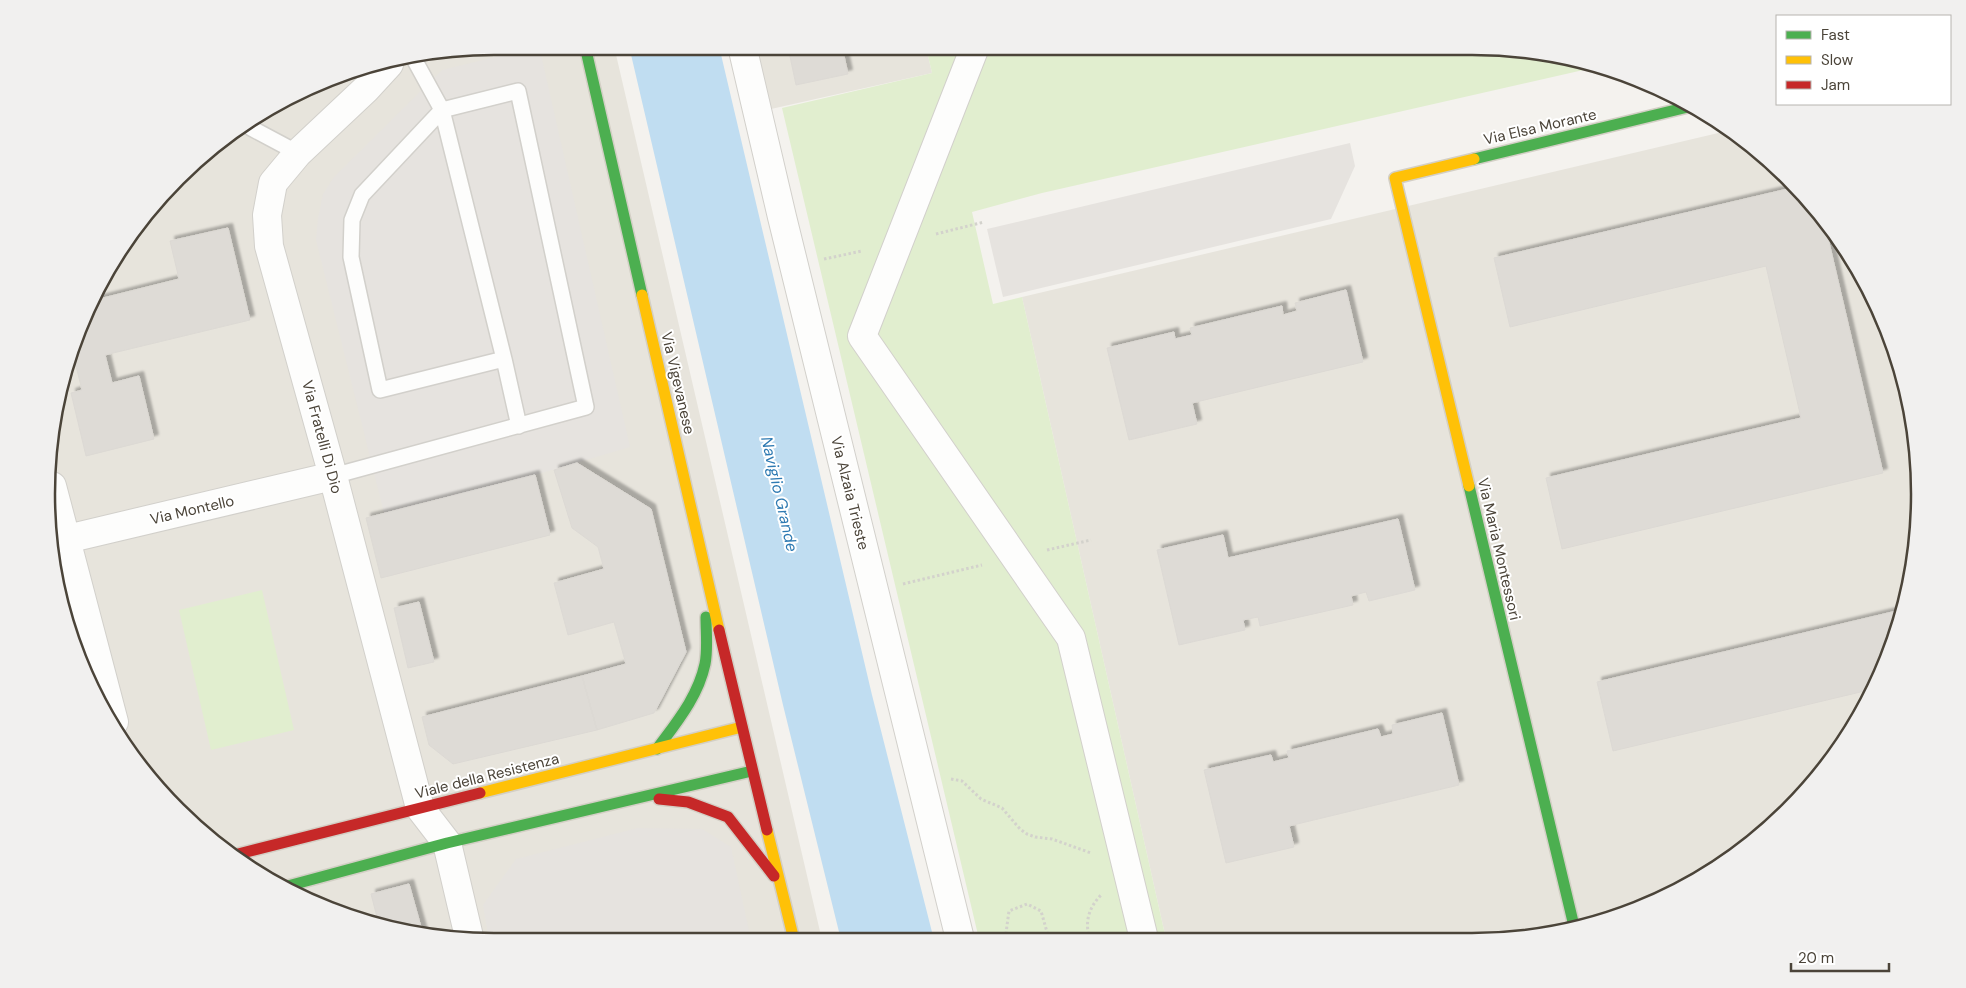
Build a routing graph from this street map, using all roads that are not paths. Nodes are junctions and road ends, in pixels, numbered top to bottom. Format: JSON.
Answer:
{"nodes":[{"id":1,"x":587,"y":55,"type":"edge"},
{"id":2,"x":744,"y":55,"type":"edge"},
{"id":3,"x":972,"y":55,"type":"edge"},
{"id":4,"x":415,"y":62,"type":"edge"},
{"id":5,"x":385,"y":69,"type":"edge"},
{"id":6,"x":1682,"y":108,"type":"edge"},
{"id":7,"x":442,"y":110,"type":"junction"},
{"id":8,"x":251,"y":128,"type":"edge"},
{"id":9,"x":298,"y":153,"type":"junction"},
{"id":10,"x":1395,"y":178,"type":"joint"},
{"id":11,"x":504,"y":359,"type":"junction"},
{"id":12,"x":519,"y":426,"type":"junction"},
{"id":13,"x":333,"y":476,"type":"junction"},
{"id":14,"x":56,"y":523,"type":"edge"},
{"id":15,"x":58,"y":541,"type":"edge"},
{"id":16,"x":704,"y":563,"type":"junction"},
{"id":17,"x":108,"y":703,"type":"edge"},
{"id":18,"x":742,"y":727,"type":"junction"},
{"id":19,"x":658,"y":749,"type":"junction"},
{"id":20,"x":752,"y":771,"type":"junction"},
{"id":21,"x":640,"y":798,"type":"junction"},
{"id":22,"x":420,"y":808,"type":"junction"},
{"id":23,"x":447,"y":844,"type":"junction"},
{"id":24,"x":242,"y":853,"type":"edge"},
{"id":25,"x":293,"y":884,"type":"edge"},
{"id":26,"x":780,"y":885,"type":"junction"},
{"id":27,"x":1573,"y":921,"type":"edge"},
{"id":28,"x":468,"y":932,"type":"edge"},
{"id":29,"x":792,"y":933,"type":"edge"},
{"id":30,"x":958,"y":933,"type":"edge"},
{"id":31,"x":1143,"y":933,"type":"edge"}],
"edges":[{"from":1,"to":16,"type":"street","name":"Via Vigevanese"},
{"from":2,"to":30,"type":"street","name":"Via Alzaia Trieste"},
{"from":3,"to":31,"type":"street"},
{"from":4,"to":7,"type":"lane"},
{"from":5,"to":9,"type":"street","name":"Via Fratelli Di Dio"},
{"from":6,"to":10,"type":"street","name":"Via Elsa Morante"},
{"from":7,"to":11,"type":"lane"},
{"from":7,"to":11,"type":"lane"},
{"from":7,"to":12,"type":"lane"},
{"from":8,"to":9,"type":"lane"},
{"from":9,"to":13,"type":"street","name":"Via Fratelli Di Dio"},
{"from":10,"to":27,"type":"street","name":"Via Maria Montessori"},
{"from":11,"to":12,"type":"lane"},
{"from":12,"to":13,"type":"lane"},
{"from":13,"to":15,"type":"street","name":"Via Montello"},
{"from":13,"to":22,"type":"street","name":"Via Fratelli Di Dio"},
{"from":14,"to":15,"type":"street"},
{"from":15,"to":17,"type":"street"},
{"from":16,"to":18,"type":"street","name":"Via Vigevanese"},
{"from":16,"to":19,"type":"street"},
{"from":18,"to":19,"type":"street","name":"Viale della Resistenza"},
{"from":18,"to":20,"type":"street","name":"Via Vigevanese"},
{"from":19,"to":22,"type":"street","name":"Viale della Resistenza"},
{"from":20,"to":21,"type":"street"},
{"from":20,"to":26,"type":"street","name":"Via Vigevanese"},
{"from":21,"to":23,"type":"street"},
{"from":21,"to":26,"type":"street"},
{"from":22,"to":23,"type":"street","name":"Via Fratelli Di Dio"},
{"from":22,"to":24,"type":"street","name":"Viale della Resistenza"},
{"from":23,"to":25,"type":"street"},
{"from":23,"to":28,"type":"street"},
{"from":26,"to":29,"type":"street","name":"Via Vigevanese"}]}
